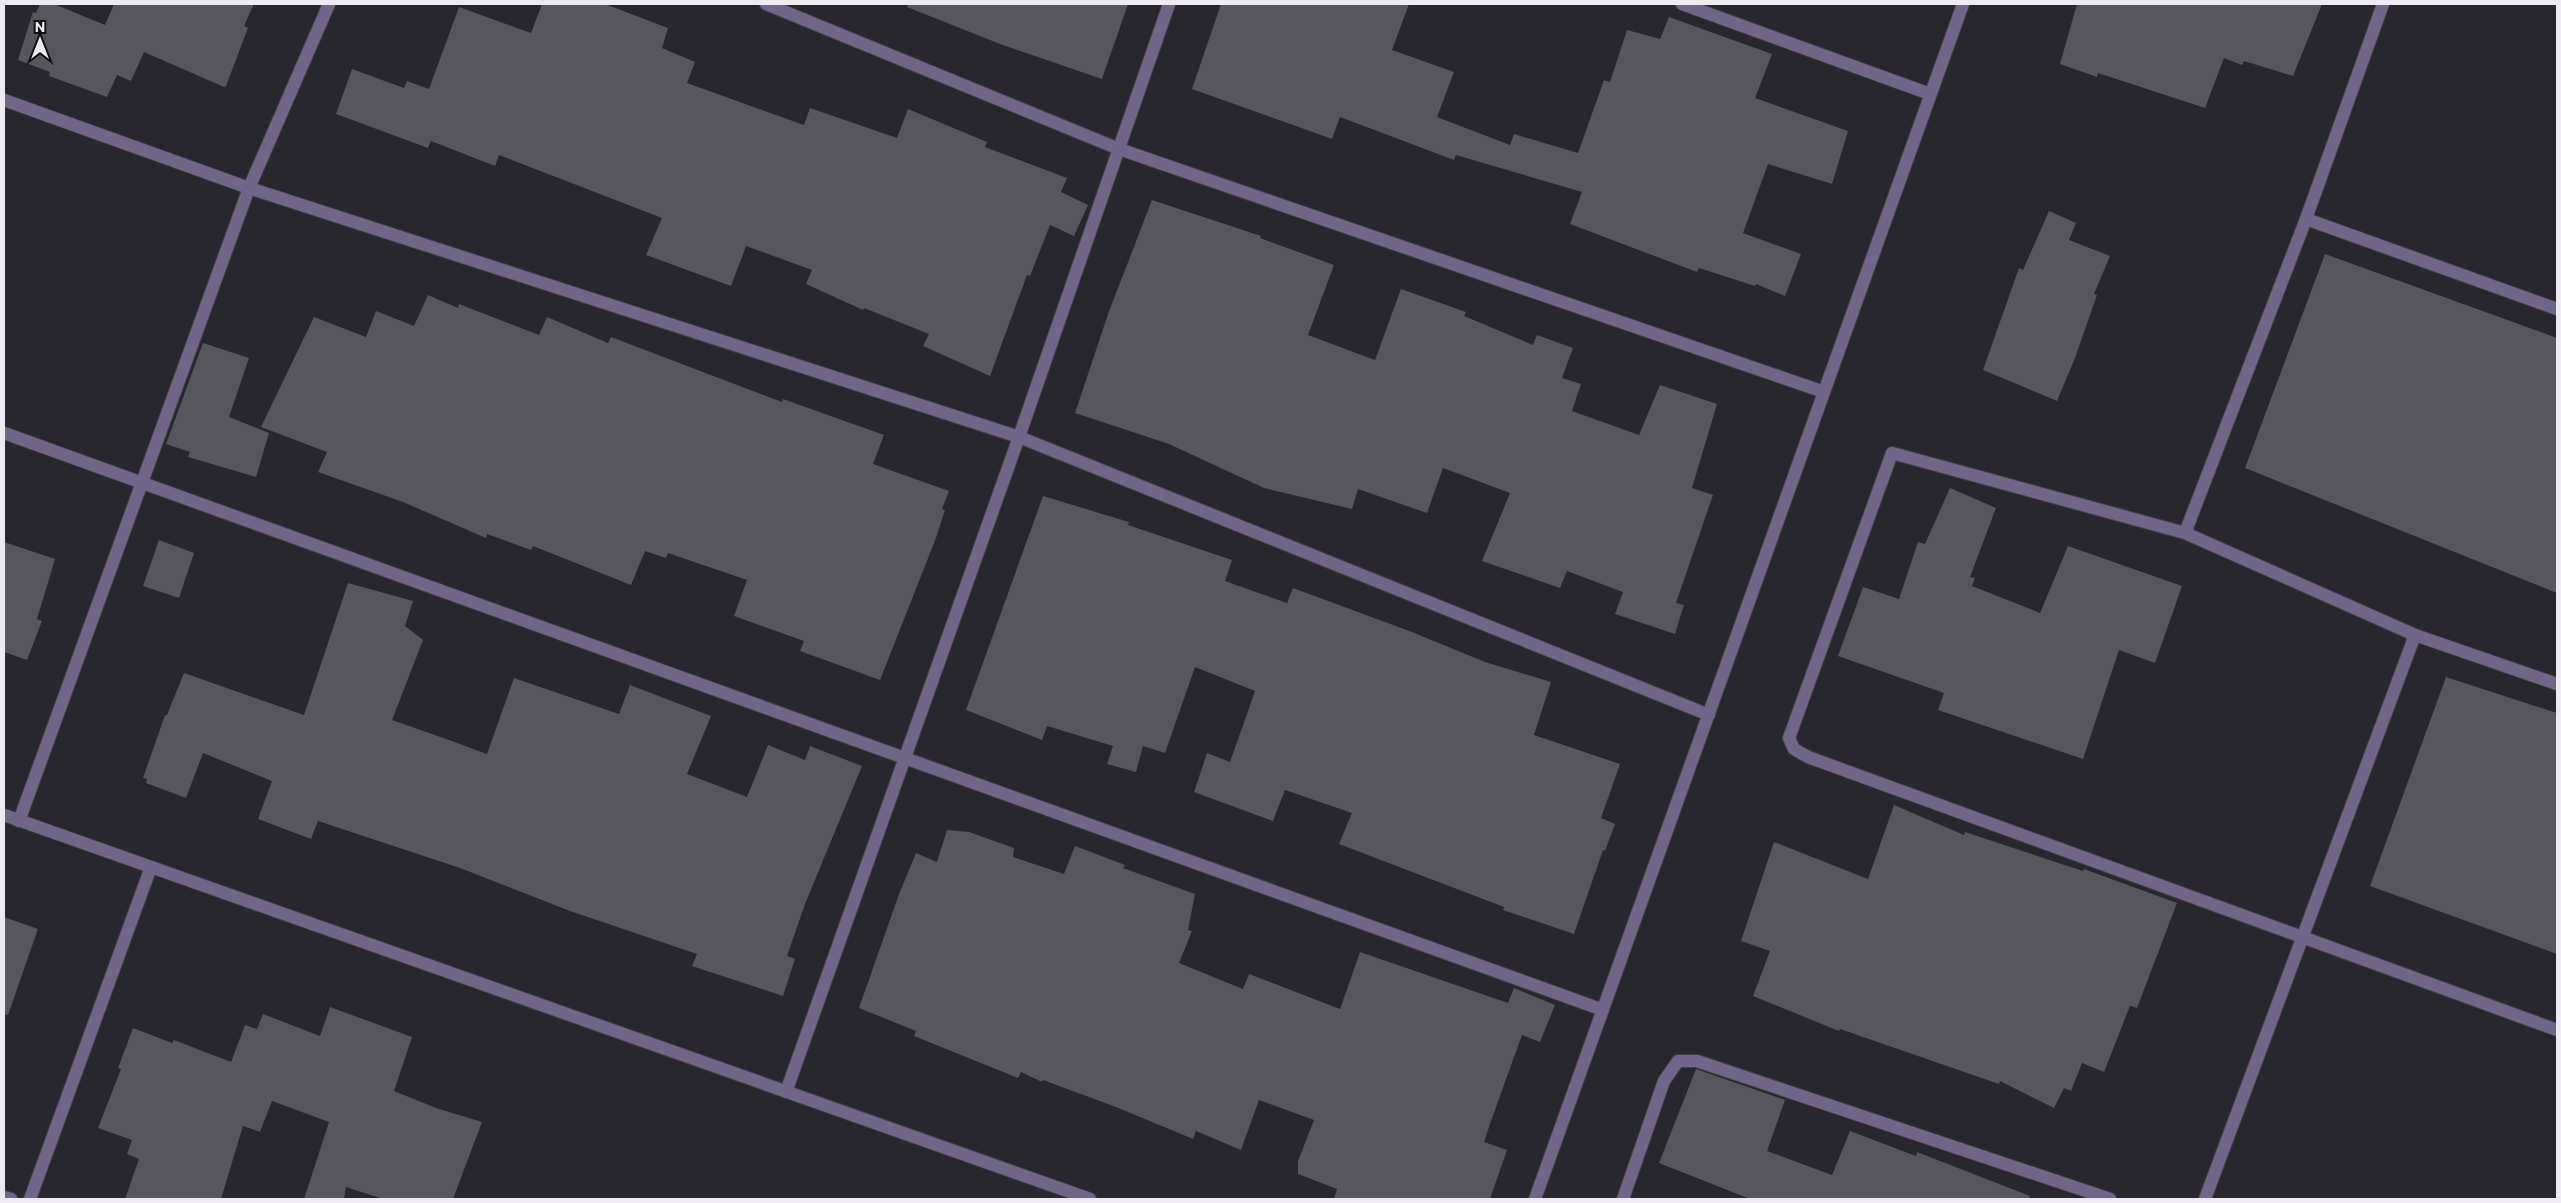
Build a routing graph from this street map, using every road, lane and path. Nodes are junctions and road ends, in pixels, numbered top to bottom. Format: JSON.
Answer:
{"nodes":[{"id":1,"x":329,"y":4,"type":"edge"},
{"id":2,"x":766,"y":4,"type":"edge"},
{"id":3,"x":1169,"y":4,"type":"edge"},
{"id":4,"x":1682,"y":4,"type":"edge"},
{"id":5,"x":1963,"y":4,"type":"edge"},
{"id":6,"x":2383,"y":4,"type":"edge"},
{"id":7,"x":1930,"y":94,"type":"junction"},
{"id":8,"x":4,"y":100,"type":"edge"},
{"id":9,"x":1119,"y":149,"type":"junction"},
{"id":10,"x":248,"y":188,"type":"junction"},
{"id":11,"x":2306,"y":219,"type":"junction"},
{"id":12,"x":2557,"y":309,"type":"edge"},
{"id":13,"x":1824,"y":392,"type":"junction"},
{"id":14,"x":4,"y":433,"type":"edge"},
{"id":15,"x":1019,"y":437,"type":"junction"},
{"id":16,"x":141,"y":483,"type":"junction"},
{"id":17,"x":2185,"y":533,"type":"junction"},
{"id":18,"x":2415,"y":635,"type":"junction"},
{"id":19,"x":2557,"y":684,"type":"edge"},
{"id":20,"x":1709,"y":714,"type":"junction"},
{"id":21,"x":904,"y":758,"type":"junction"},
{"id":22,"x":4,"y":815,"type":"edge"},
{"id":23,"x":19,"y":821,"type":"junction"},
{"id":24,"x":151,"y":867,"type":"junction"},
{"id":25,"x":2303,"y":938,"type":"junction"},
{"id":26,"x":1603,"y":1010,"type":"junction"},
{"id":27,"x":2557,"y":1030,"type":"edge"},
{"id":28,"x":786,"y":1092,"type":"junction"},
{"id":29,"x":4,"y":1197,"type":"edge"},
{"id":30,"x":11,"y":1199,"type":"edge"},
{"id":31,"x":30,"y":1199,"type":"edge"},
{"id":32,"x":1090,"y":1199,"type":"edge"},
{"id":33,"x":1535,"y":1199,"type":"edge"},
{"id":34,"x":1623,"y":1199,"type":"edge"},
{"id":35,"x":2110,"y":1199,"type":"edge"},
{"id":36,"x":2205,"y":1199,"type":"edge"}],
"edges":[{"from":1,"to":10,"type":"street"},
{"from":2,"to":9,"type":"street"},
{"from":3,"to":9,"type":"street"},
{"from":4,"to":7,"type":"street"},
{"from":5,"to":7,"type":"street"},
{"from":6,"to":11,"type":"street"},
{"from":7,"to":13,"type":"street"},
{"from":8,"to":10,"type":"street"},
{"from":9,"to":13,"type":"street"},
{"from":9,"to":15,"type":"street"},
{"from":10,"to":15,"type":"street"},
{"from":10,"to":16,"type":"street"},
{"from":11,"to":12,"type":"street"},
{"from":11,"to":17,"type":"street"},
{"from":13,"to":20,"type":"street"},
{"from":14,"to":16,"type":"street"},
{"from":15,"to":20,"type":"street"},
{"from":15,"to":21,"type":"street"},
{"from":16,"to":21,"type":"street"},
{"from":16,"to":23,"type":"street"},
{"from":17,"to":18,"type":"street"},
{"from":17,"to":25,"type":"street"},
{"from":18,"to":19,"type":"street"},
{"from":18,"to":25,"type":"street"},
{"from":20,"to":26,"type":"street"},
{"from":21,"to":26,"type":"street"},
{"from":21,"to":28,"type":"street"},
{"from":22,"to":23,"type":"street"},
{"from":23,"to":24,"type":"street"},
{"from":24,"to":28,"type":"street"},
{"from":24,"to":31,"type":"street"},
{"from":25,"to":27,"type":"street"},
{"from":25,"to":36,"type":"street"},
{"from":26,"to":33,"type":"street"},
{"from":28,"to":32,"type":"street"},
{"from":29,"to":30,"type":"street"},
{"from":34,"to":35,"type":"street"}]}
